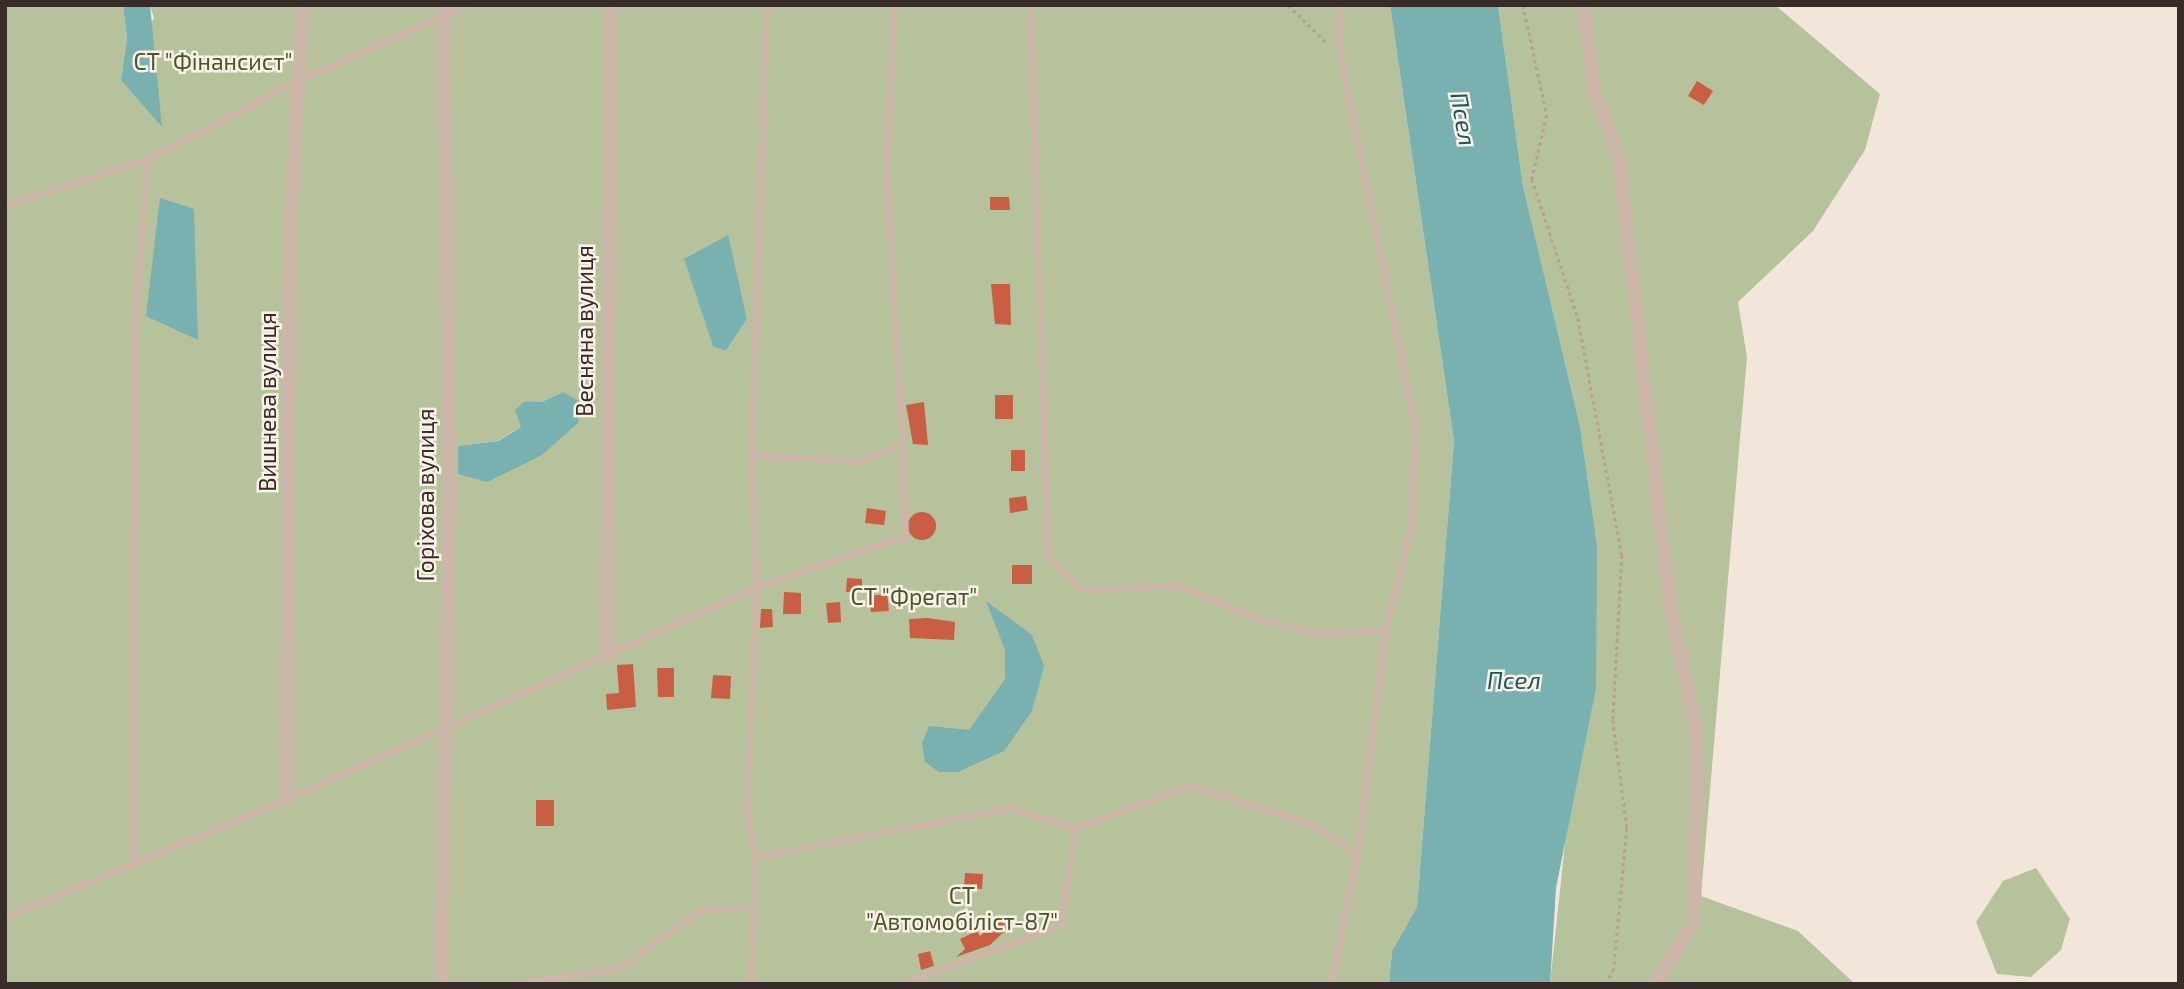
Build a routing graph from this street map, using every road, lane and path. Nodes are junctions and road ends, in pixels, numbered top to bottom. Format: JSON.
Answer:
{"nodes":[{"id":1,"x":303,"y":5,"type":"edge"},
{"id":2,"x":467,"y":5,"type":"edge"},
{"id":3,"x":611,"y":5,"type":"edge"},
{"id":4,"x":767,"y":5,"type":"edge"},
{"id":5,"x":894,"y":5,"type":"edge"},
{"id":6,"x":1030,"y":5,"type":"edge"},
{"id":7,"x":1288,"y":5,"type":"edge"},
{"id":8,"x":1338,"y":5,"type":"edge"},
{"id":9,"x":1523,"y":5,"type":"edge"},
{"id":10,"x":1583,"y":5,"type":"edge"},
{"id":11,"x":443,"y":10,"type":"edge"},
{"id":12,"x":1340,"y":56,"type":"junction"},
{"id":13,"x":299,"y":80,"type":"junction"},
{"id":14,"x":147,"y":159,"type":"junction"},
{"id":15,"x":5,"y":205,"type":"edge"},
{"id":16,"x":902,"y":444,"type":"junction"},
{"id":17,"x":751,"y":455,"type":"junction"},
{"id":18,"x":756,"y":587,"type":"junction"},
{"id":19,"x":1385,"y":632,"type":"junction"},
{"id":20,"x":607,"y":658,"type":"junction"},
{"id":21,"x":446,"y":727,"type":"junction"},
{"id":22,"x":287,"y":799,"type":"junction"},
{"id":23,"x":1075,"y":828,"type":"junction"},
{"id":24,"x":1357,"y":854,"type":"junction"},
{"id":25,"x":755,"y":857,"type":"junction"},
{"id":26,"x":133,"y":865,"type":"junction"},
{"id":27,"x":754,"y":907,"type":"junction"},
{"id":28,"x":5,"y":916,"type":"edge"},
{"id":29,"x":442,"y":984,"type":"edge"},
{"id":30,"x":512,"y":984,"type":"edge"},
{"id":31,"x":751,"y":984,"type":"edge"},
{"id":32,"x":902,"y":984,"type":"edge"},
{"id":33,"x":1331,"y":984,"type":"edge"},
{"id":34,"x":1606,"y":984,"type":"edge"},
{"id":35,"x":1655,"y":984,"type":"edge"}],
"edges":[{"from":1,"to":13,"type":"street","name":"Вишнева вулиця"},
{"from":2,"to":11,"type":"lane"},
{"from":3,"to":20,"type":"street","name":"Весняна вулиця"},
{"from":4,"to":17,"type":"lane"},
{"from":5,"to":16,"type":"lane"},
{"from":6,"to":19,"type":"lane"},
{"from":7,"to":12,"type":"path"},
{"from":8,"to":12,"type":"lane"},
{"from":9,"to":34,"type":"path"},
{"from":10,"to":35,"type":"street"},
{"from":11,"to":13,"type":"lane"},
{"from":11,"to":21,"type":"street","name":"Горіхова вулиця"},
{"from":12,"to":19,"type":"lane"},
{"from":13,"to":14,"type":"lane"},
{"from":13,"to":22,"type":"street","name":"Вишнева вулиця"},
{"from":14,"to":15,"type":"lane"},
{"from":14,"to":26,"type":"lane"},
{"from":16,"to":17,"type":"lane"},
{"from":16,"to":18,"type":"lane"},
{"from":17,"to":18,"type":"lane"},
{"from":18,"to":20,"type":"lane"},
{"from":18,"to":25,"type":"lane"},
{"from":19,"to":24,"type":"lane"},
{"from":20,"to":21,"type":"lane"},
{"from":21,"to":22,"type":"lane"},
{"from":21,"to":29,"type":"street","name":"Горіхова вулиця"},
{"from":22,"to":26,"type":"lane"},
{"from":23,"to":24,"type":"lane"},
{"from":23,"to":25,"type":"lane"},
{"from":23,"to":32,"type":"lane"},
{"from":24,"to":33,"type":"lane"},
{"from":25,"to":27,"type":"lane"},
{"from":26,"to":28,"type":"lane"},
{"from":27,"to":30,"type":"lane"},
{"from":27,"to":31,"type":"lane"}]}
